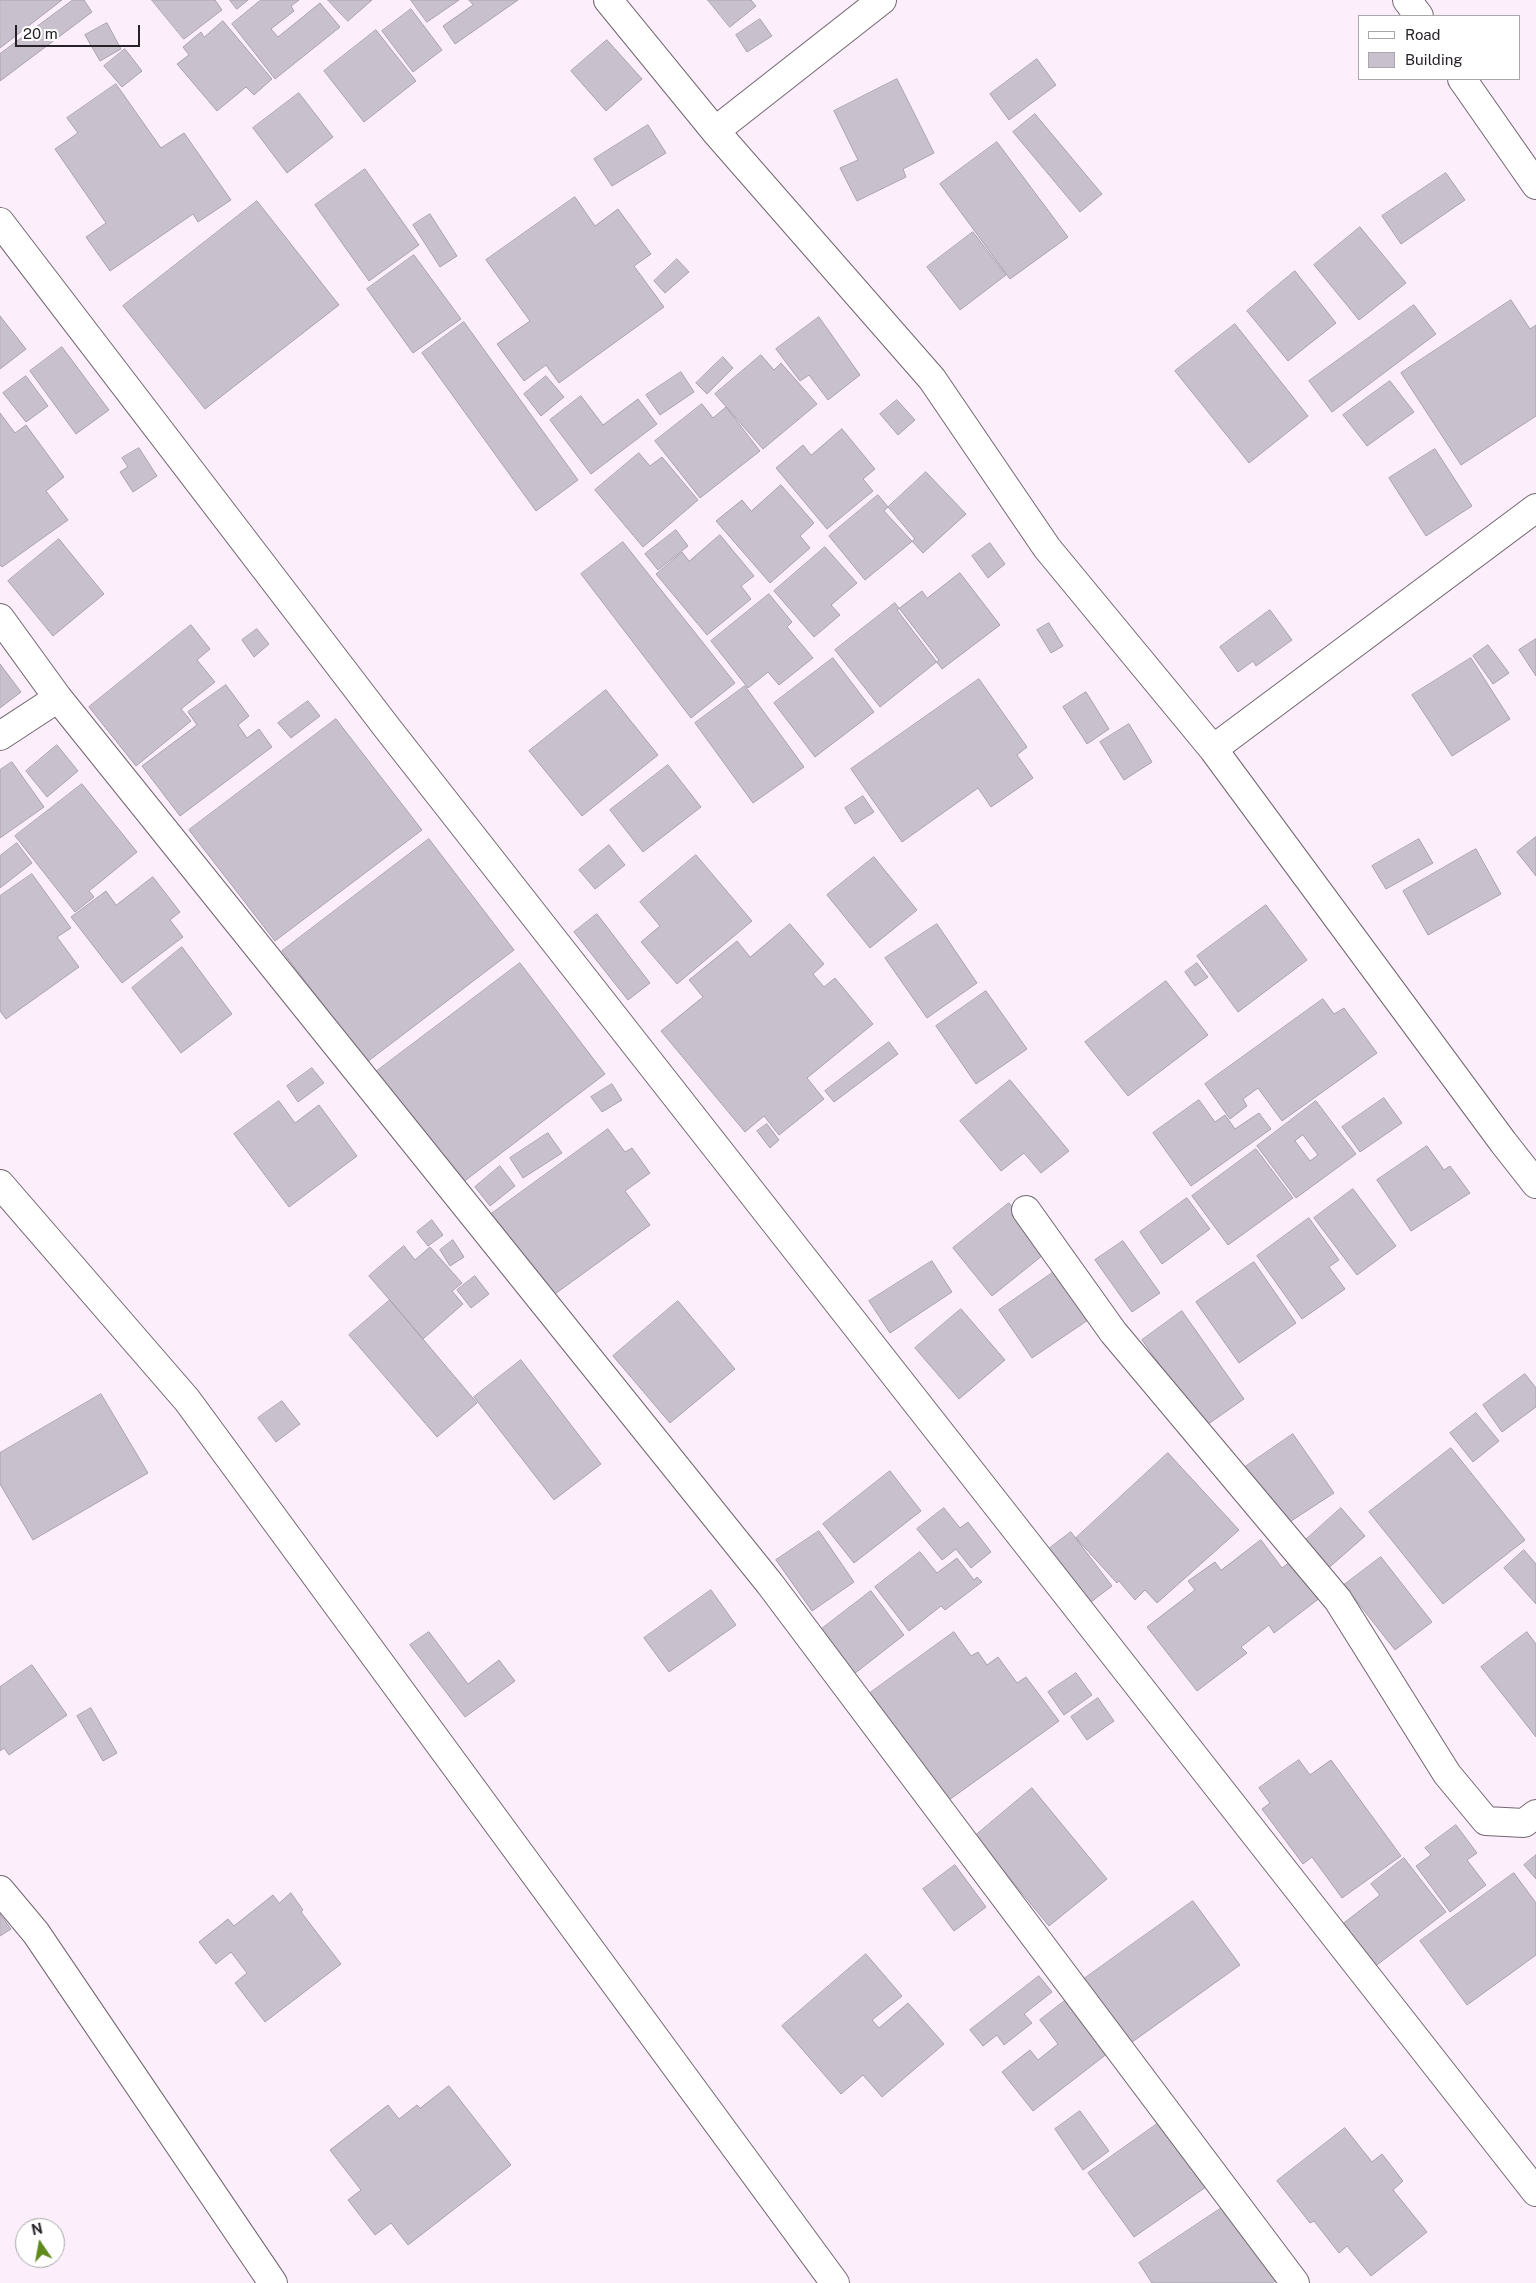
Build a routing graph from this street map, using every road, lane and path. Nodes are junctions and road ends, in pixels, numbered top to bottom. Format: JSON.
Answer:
{"nodes":[{"id":1,"x":608,"y":0,"type":"edge"},
{"id":2,"x":882,"y":0,"type":"edge"},
{"id":3,"x":1407,"y":0,"type":"edge"},
{"id":4,"x":1417,"y":15,"type":"edge"},
{"id":5,"x":1463,"y":80,"type":"edge"},
{"id":6,"x":715,"y":131,"type":"junction"},
{"id":7,"x":1536,"y":185,"type":"edge"},
{"id":8,"x":0,"y":222,"type":"edge"},
{"id":9,"x":1536,"y":508,"type":"edge"},
{"id":10,"x":0,"y":618,"type":"edge"},
{"id":11,"x":58,"y":698,"type":"junction"},
{"id":12,"x":0,"y":736,"type":"edge"},
{"id":13,"x":1213,"y":750,"type":"junction"},
{"id":14,"x":0,"y":1184,"type":"edge"},
{"id":15,"x":1536,"y":1184,"type":"edge"},
{"id":16,"x":1026,"y":1210,"type":"dead end"},
{"id":17,"x":1536,"y":1814,"type":"edge"},
{"id":18,"x":0,"y":1890,"type":"edge"},
{"id":19,"x":1536,"y":2192,"type":"edge"},
{"id":20,"x":274,"y":2283,"type":"edge"},
{"id":21,"x":835,"y":2283,"type":"edge"},
{"id":22,"x":1294,"y":2283,"type":"edge"}],
"edges":[{"from":1,"to":6,"type":"street"},
{"from":2,"to":6,"type":"street"},
{"from":3,"to":4,"type":"street"},
{"from":5,"to":7,"type":"street"},
{"from":6,"to":13,"type":"street"},
{"from":8,"to":19,"type":"street"},
{"from":9,"to":13,"type":"street"},
{"from":10,"to":11,"type":"street"},
{"from":11,"to":12,"type":"street"},
{"from":11,"to":22,"type":"street"},
{"from":13,"to":15,"type":"street"},
{"from":14,"to":21,"type":"street"},
{"from":16,"to":17,"type":"street"},
{"from":18,"to":20,"type":"street"}]}
